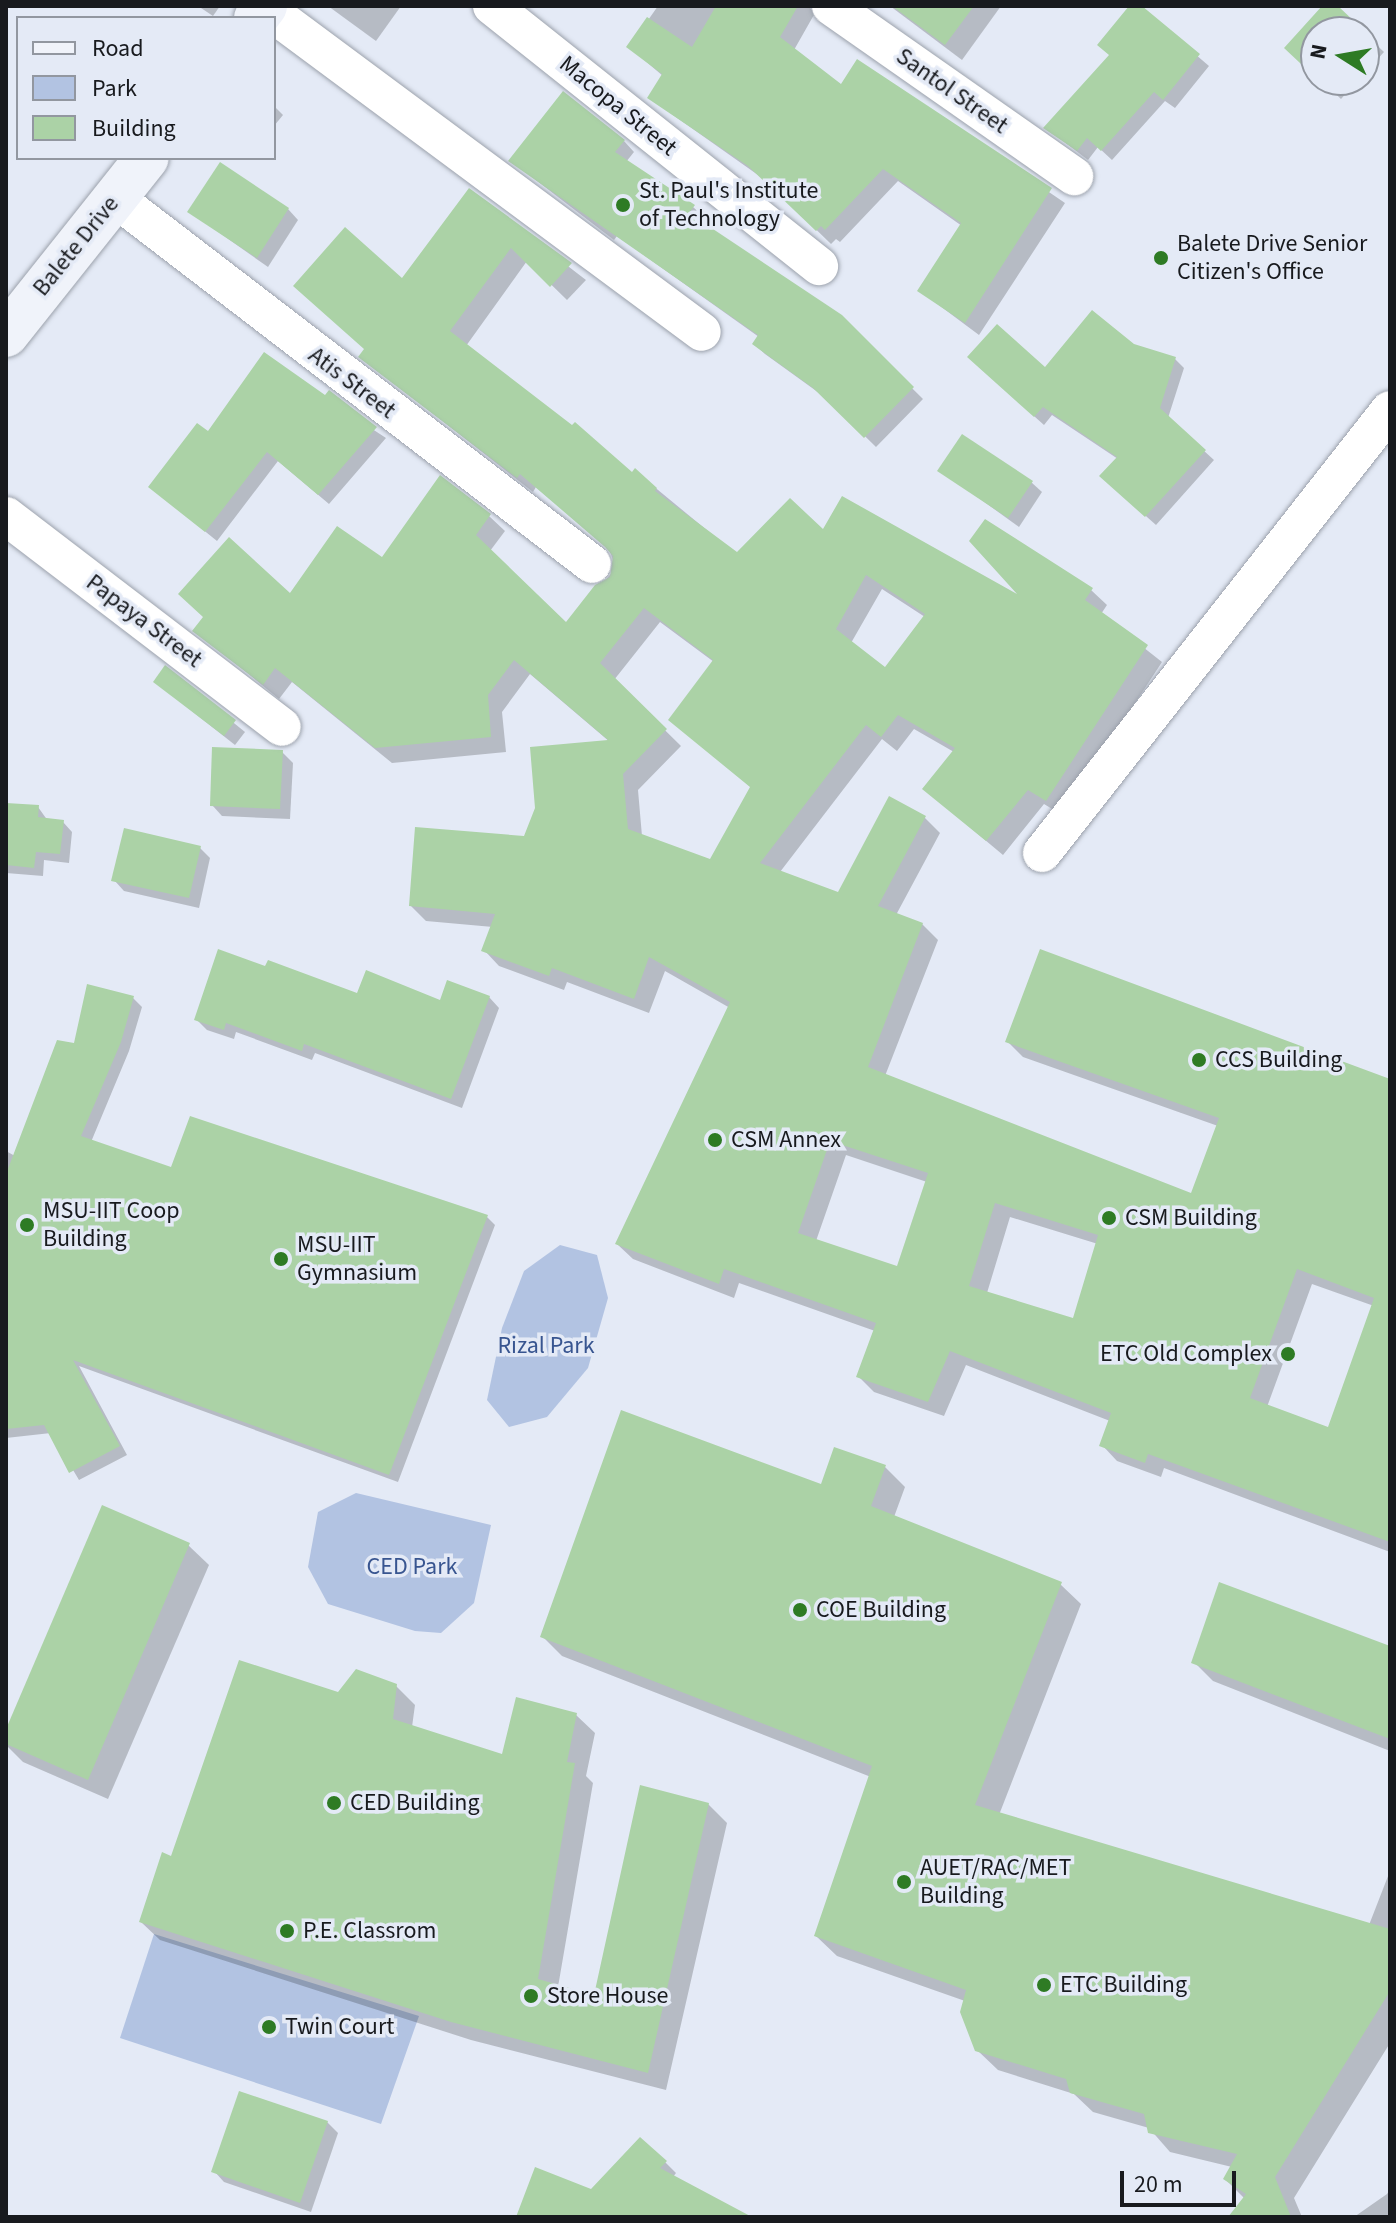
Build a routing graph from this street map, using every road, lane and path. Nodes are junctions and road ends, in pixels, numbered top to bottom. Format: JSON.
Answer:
{"nodes":[{"id":1,"x":492,"y":6,"type":"edge"},
{"id":2,"x":831,"y":6,"type":"edge"},
{"id":3,"x":276,"y":21,"type":"edge"},
{"id":4,"x":145,"y":160,"type":"edge"},
{"id":5,"x":1074,"y":176,"type":"dead end"},
{"id":6,"x":115,"y":198,"type":"junction"},
{"id":7,"x":819,"y":266,"type":"dead end"},
{"id":8,"x":702,"y":332,"type":"dead end"},
{"id":9,"x":6,"y":335,"type":"edge"},
{"id":10,"x":1390,"y":410,"type":"edge"},
{"id":11,"x":6,"y":516,"type":"edge"},
{"id":12,"x":592,"y":564,"type":"dead end"},
{"id":13,"x":282,"y":727,"type":"dead end"},
{"id":14,"x":1042,"y":853,"type":"dead end"}],
"edges":[{"from":1,"to":7,"type":"street","name":"Macopa Street"},
{"from":2,"to":5,"type":"street","name":"Santol Street"},
{"from":3,"to":8,"type":"street"},
{"from":4,"to":6,"type":"street","name":"Balete Drive"},
{"from":6,"to":9,"type":"street","name":"Balete Drive"},
{"from":6,"to":12,"type":"street","name":"Atis Street"},
{"from":10,"to":14,"type":"street"},
{"from":11,"to":13,"type":"street","name":"Papaya Street"}]}
